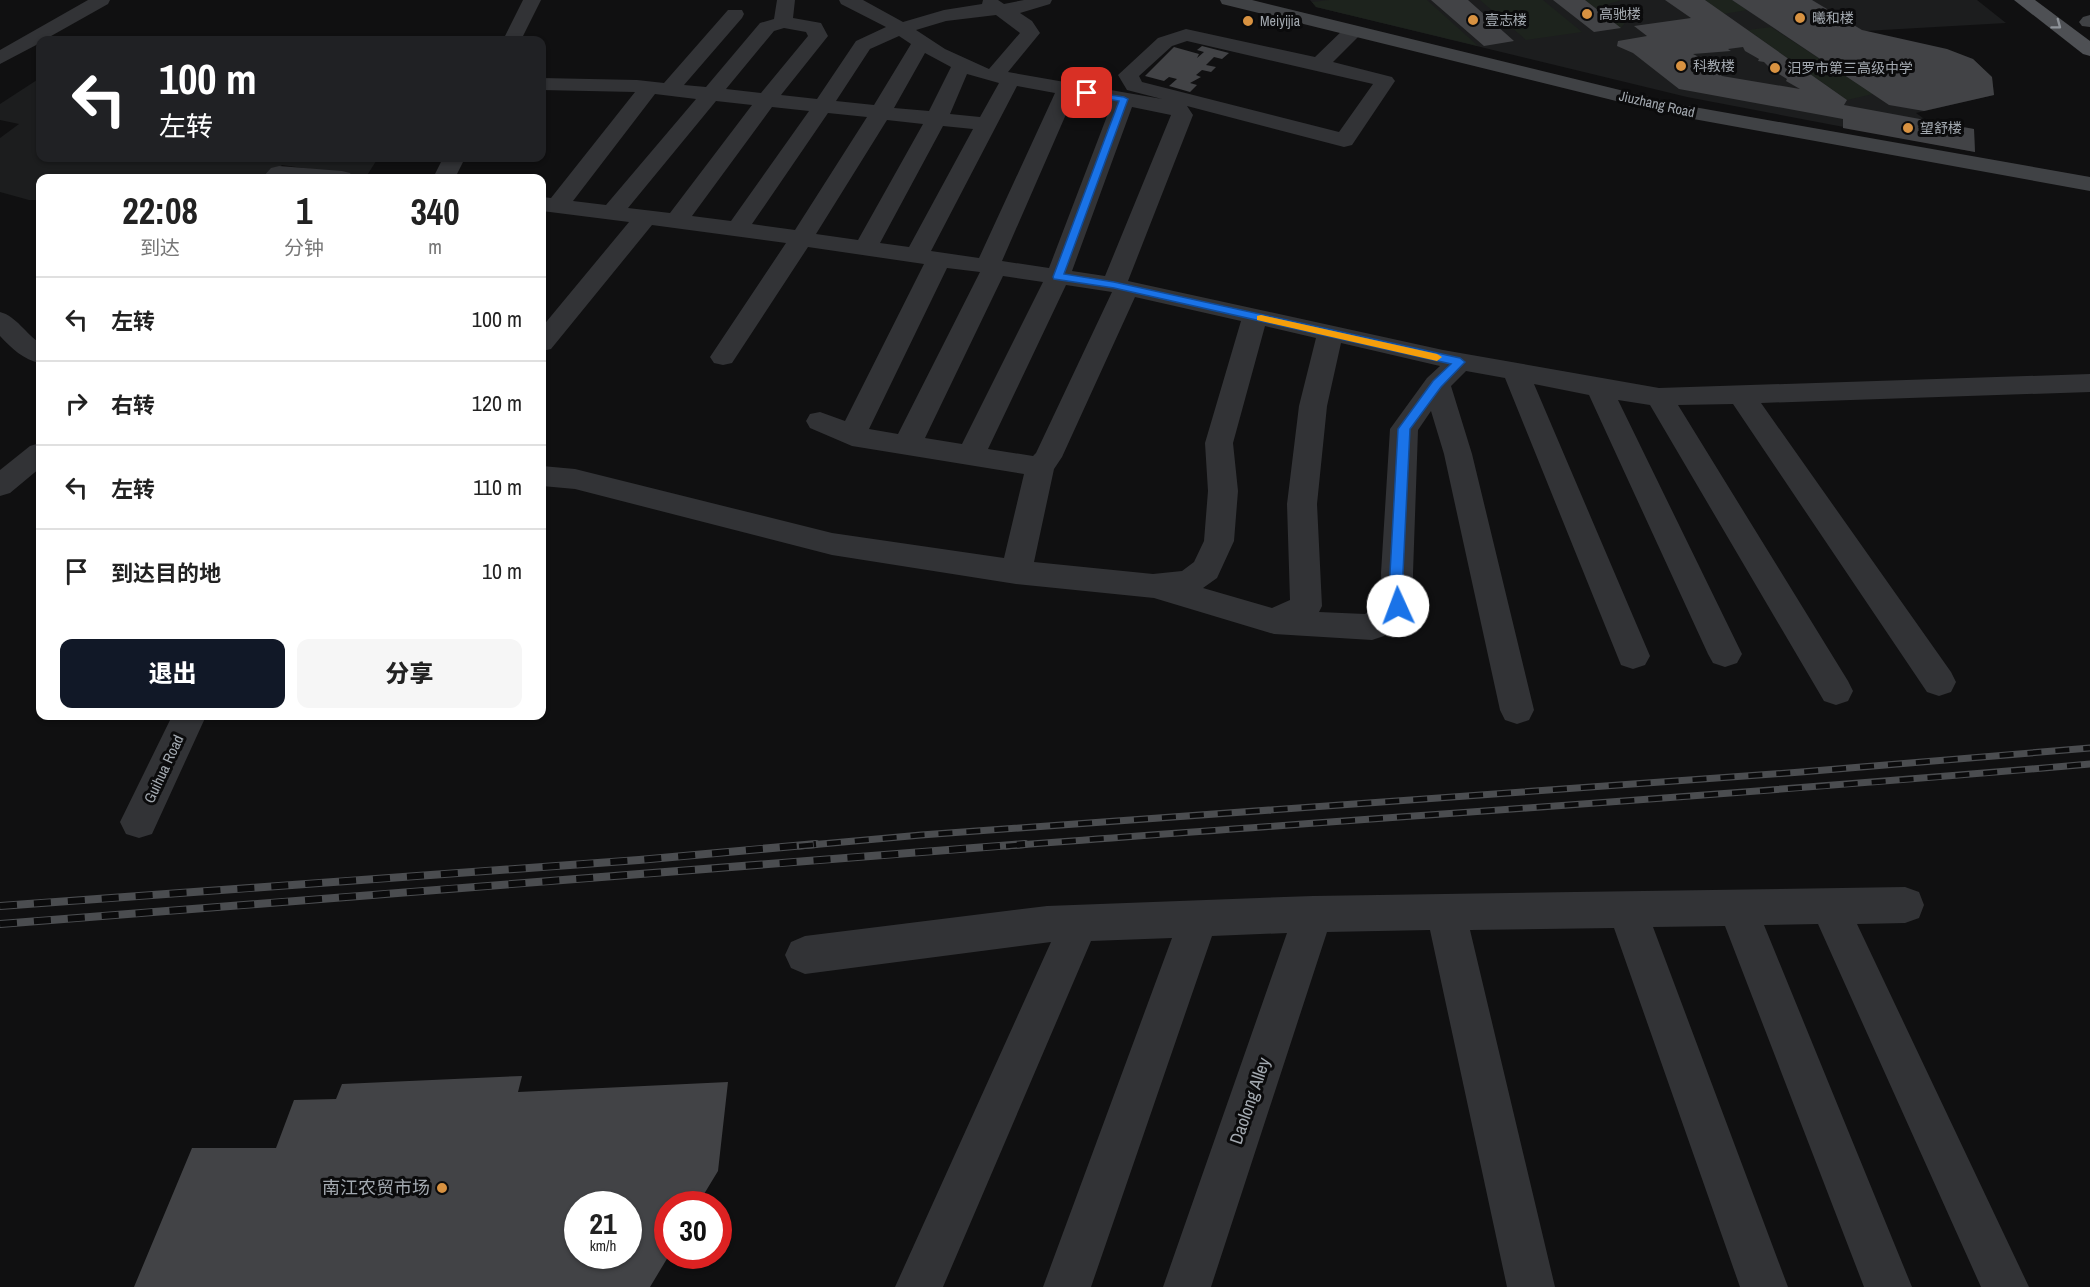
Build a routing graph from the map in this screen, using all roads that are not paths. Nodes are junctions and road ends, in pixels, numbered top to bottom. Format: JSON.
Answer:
{"nodes":[{"id":1,"x":101,"y":0,"type":"edge"},
{"id":2,"x":532,"y":0,"type":"edge"},
{"id":3,"x":848,"y":0,"type":"edge"},
{"id":4,"x":1043,"y":0,"type":"edge"},
{"id":5,"x":1229,"y":0,"type":"edge"},
{"id":6,"x":1254,"y":0,"type":"edge"},
{"id":7,"x":2024,"y":0,"type":"edge"},
{"id":8,"x":786,"y":1,"type":"edge"},
{"id":9,"x":994,"y":5,"type":"edge"},
{"id":10,"x":735,"y":14,"type":"dead end"},
{"id":11,"x":783,"y":22,"type":"junction"},
{"id":12,"x":898,"y":29,"type":"junction"},
{"id":13,"x":1353,"y":31,"type":"junction"},
{"id":14,"x":38,"y":36,"type":"edge"},
{"id":15,"x":514,"y":36,"type":"edge"},
{"id":16,"x":36,"y":37,"type":"edge"},
{"id":17,"x":921,"y":43,"type":"junction"},
{"id":18,"x":2090,"y":50,"type":"edge"},
{"id":19,"x":0,"y":58,"type":"edge"},
{"id":20,"x":962,"y":64,"type":"junction"},
{"id":21,"x":1318,"y":64,"type":"junction"},
{"id":22,"x":1002,"y":77,"type":"junction"},
{"id":23,"x":546,"y":84,"type":"edge"},
{"id":24,"x":660,"y":88,"type":"junction"},
{"id":25,"x":1067,"y":90,"type":"junction"},
{"id":26,"x":713,"y":94,"type":"junction"},
{"id":27,"x":767,"y":99,"type":"junction"},
{"id":28,"x":1124,"y":99,"type":"junction"},
{"id":29,"x":823,"y":105,"type":"junction"},
{"id":30,"x":882,"y":112,"type":"junction"},
{"id":31,"x":937,"y":118,"type":"junction"},
{"id":32,"x":986,"y":124,"type":"junction"},
{"id":33,"x":2090,"y":176,"type":"edge"},
{"id":34,"x":2090,"y":184,"type":"edge"},
{"id":35,"x":549,"y":205,"type":"edge"},
{"id":36,"x":612,"y":213,"type":"junction"},
{"id":37,"x":645,"y":218,"type":"junction"},
{"id":38,"x":676,"y":221,"type":"junction"},
{"id":39,"x":736,"y":229,"type":"junction"},
{"id":40,"x":802,"y":239,"type":"junction"},
{"id":41,"x":865,"y":248,"type":"junction"},
{"id":42,"x":927,"y":257,"type":"junction"},
{"id":43,"x":991,"y":267,"type":"junction"},
{"id":44,"x":1058,"y":277,"type":"junction"},
{"id":45,"x":1120,"y":287,"type":"junction"},
{"id":46,"x":1255,"y":317,"type":"junction"},
{"id":47,"x":0,"y":320,"type":"edge"},
{"id":48,"x":1330,"y":333,"type":"junction"},
{"id":49,"x":546,"y":338,"type":"edge"},
{"id":50,"x":34,"y":343,"type":"edge"},
{"id":51,"x":723,"y":357,"type":"dead end"},
{"id":52,"x":1460,"y":362,"type":"junction"},
{"id":53,"x":1516,"y":373,"type":"junction"},
{"id":54,"x":2090,"y":383,"type":"edge"},
{"id":55,"x":1437,"y":384,"type":"junction"},
{"id":56,"x":1599,"y":388,"type":"junction"},
{"id":57,"x":1741,"y":394,"type":"junction"},
{"id":58,"x":1659,"y":397,"type":"junction"},
{"id":59,"x":820,"y":422,"type":"dead end"},
{"id":60,"x":852,"y":436,"type":"junction"},
{"id":61,"x":907,"y":445,"type":"junction"},
{"id":62,"x":971,"y":455,"type":"junction"},
{"id":63,"x":36,"y":456,"type":"edge"},
{"id":64,"x":1040,"y":467,"type":"junction"},
{"id":65,"x":546,"y":476,"type":"edge"},
{"id":66,"x":0,"y":486,"type":"edge"},
{"id":67,"x":36,"y":487,"type":"edge"},
{"id":68,"x":1016,"y":572,"type":"junction"},
{"id":69,"x":1153,"y":586,"type":"junction"},
{"id":70,"x":1274,"y":621,"type":"junction"},
{"id":71,"x":1725,"y":654,"type":"dead end"},
{"id":72,"x":1633,"y":656,"type":"dead end"},
{"id":73,"x":1939,"y":682,"type":"dead end"},
{"id":74,"x":1836,"y":691,"type":"dead end"},
{"id":75,"x":1516,"y":710,"type":"dead end"},
{"id":76,"x":187,"y":720,"type":"edge"},
{"id":77,"x":139,"y":822,"type":"dead end"},
{"id":78,"x":1905,"y":905,"type":"dead end"},
{"id":79,"x":1829,"y":906,"type":"junction"},
{"id":80,"x":1738,"y":908,"type":"junction"},
{"id":81,"x":1627,"y":910,"type":"junction"},
{"id":82,"x":1446,"y":912,"type":"junction"},
{"id":83,"x":1313,"y":914,"type":"junction"},
{"id":84,"x":1199,"y":918,"type":"junction"},
{"id":85,"x":1079,"y":923,"type":"junction"},
{"id":86,"x":805,"y":955,"type":"dead end"},
{"id":87,"x":919,"y":1287,"type":"edge"},
{"id":88,"x":1067,"y":1287,"type":"edge"},
{"id":89,"x":1187,"y":1287,"type":"edge"},
{"id":90,"x":1531,"y":1287,"type":"edge"},
{"id":91,"x":1764,"y":1287,"type":"edge"},
{"id":92,"x":1888,"y":1287,"type":"edge"},
{"id":93,"x":2005,"y":1287,"type":"edge"}],
"edges":[{"from":1,"to":14,"type":"street"},
{"from":2,"to":15,"type":"street"},
{"from":3,"to":12,"type":"street"},
{"from":4,"to":9,"type":"street"},
{"from":5,"to":13,"type":"street","name":"Jiuzhang Road"},
{"from":6,"to":33,"type":"street","name":"Jiuzhang Road"},
{"from":7,"to":18,"type":"main road","one_way":true},
{"from":8,"to":11,"type":"street"},
{"from":9,"to":12,"type":"street"},
{"from":9,"to":22,"type":"street"},
{"from":10,"to":24,"type":"street"},
{"from":11,"to":26,"type":"street"},
{"from":11,"to":27,"type":"street"},
{"from":12,"to":17,"type":"street"},
{"from":12,"to":29,"type":"street"},
{"from":13,"to":21,"type":"street"},
{"from":13,"to":34,"type":"street","name":"Jiuzhang Road"},
{"from":16,"to":19,"type":"street"},
{"from":17,"to":20,"type":"street"},
{"from":17,"to":30,"type":"street"},
{"from":20,"to":22,"type":"street"},
{"from":20,"to":31,"type":"street"},
{"from":21,"to":21,"type":"street"},
{"from":22,"to":25,"type":"street"},
{"from":22,"to":32,"type":"street"},
{"from":23,"to":24,"type":"street"},
{"from":24,"to":26,"type":"street"},
{"from":24,"to":35,"type":"street"},
{"from":25,"to":28,"type":"street"},
{"from":25,"to":43,"type":"street"},
{"from":26,"to":27,"type":"street"},
{"from":26,"to":36,"type":"street"},
{"from":27,"to":29,"type":"street"},
{"from":27,"to":38,"type":"street"},
{"from":28,"to":44,"type":"street"},
{"from":28,"to":45,"type":"street"},
{"from":29,"to":30,"type":"street"},
{"from":29,"to":39,"type":"street"},
{"from":30,"to":31,"type":"street"},
{"from":30,"to":40,"type":"street"},
{"from":31,"to":32,"type":"street"},
{"from":31,"to":41,"type":"street"},
{"from":32,"to":42,"type":"street"},
{"from":35,"to":36,"type":"street"},
{"from":36,"to":37,"type":"street"},
{"from":37,"to":38,"type":"street"},
{"from":37,"to":49,"type":"street"},
{"from":38,"to":39,"type":"street"},
{"from":39,"to":40,"type":"street"},
{"from":40,"to":41,"type":"street"},
{"from":40,"to":51,"type":"street"},
{"from":41,"to":42,"type":"street"},
{"from":42,"to":43,"type":"street"},
{"from":42,"to":60,"type":"street"},
{"from":43,"to":44,"type":"street"},
{"from":43,"to":61,"type":"street"},
{"from":44,"to":45,"type":"street"},
{"from":44,"to":62,"type":"street"},
{"from":45,"to":46,"type":"street"},
{"from":45,"to":64,"type":"street"},
{"from":46,"to":48,"type":"street"},
{"from":46,"to":69,"type":"street"},
{"from":47,"to":50,"type":"street"},
{"from":48,"to":52,"type":"street"},
{"from":48,"to":70,"type":"street"},
{"from":52,"to":53,"type":"street"},
{"from":52,"to":55,"type":"street"},
{"from":53,"to":56,"type":"street"},
{"from":53,"to":72,"type":"street"},
{"from":54,"to":57,"type":"street"},
{"from":55,"to":70,"type":"street"},
{"from":55,"to":75,"type":"street"},
{"from":56,"to":58,"type":"street"},
{"from":56,"to":71,"type":"street"},
{"from":57,"to":58,"type":"street"},
{"from":57,"to":73,"type":"street"},
{"from":58,"to":74,"type":"street"},
{"from":59,"to":60,"type":"street"},
{"from":60,"to":61,"type":"street"},
{"from":61,"to":62,"type":"street"},
{"from":62,"to":64,"type":"street"},
{"from":63,"to":66,"type":"street"},
{"from":64,"to":68,"type":"street"},
{"from":65,"to":68,"type":"street"},
{"from":66,"to":67,"type":"street"},
{"from":68,"to":69,"type":"street"},
{"from":69,"to":70,"type":"street"},
{"from":76,"to":77,"type":"street","name":"Guihua Road"},
{"from":78,"to":79,"type":"street"},
{"from":79,"to":80,"type":"street"},
{"from":79,"to":93,"type":"street"},
{"from":80,"to":81,"type":"street"},
{"from":80,"to":92,"type":"street"},
{"from":81,"to":82,"type":"street"},
{"from":81,"to":91,"type":"street"},
{"from":82,"to":83,"type":"street"},
{"from":82,"to":90,"type":"street"},
{"from":83,"to":84,"type":"street"},
{"from":83,"to":89,"type":"street","name":"Daolong Alley"},
{"from":84,"to":85,"type":"street"},
{"from":84,"to":88,"type":"street"},
{"from":85,"to":86,"type":"street"},
{"from":85,"to":87,"type":"street"}]}
